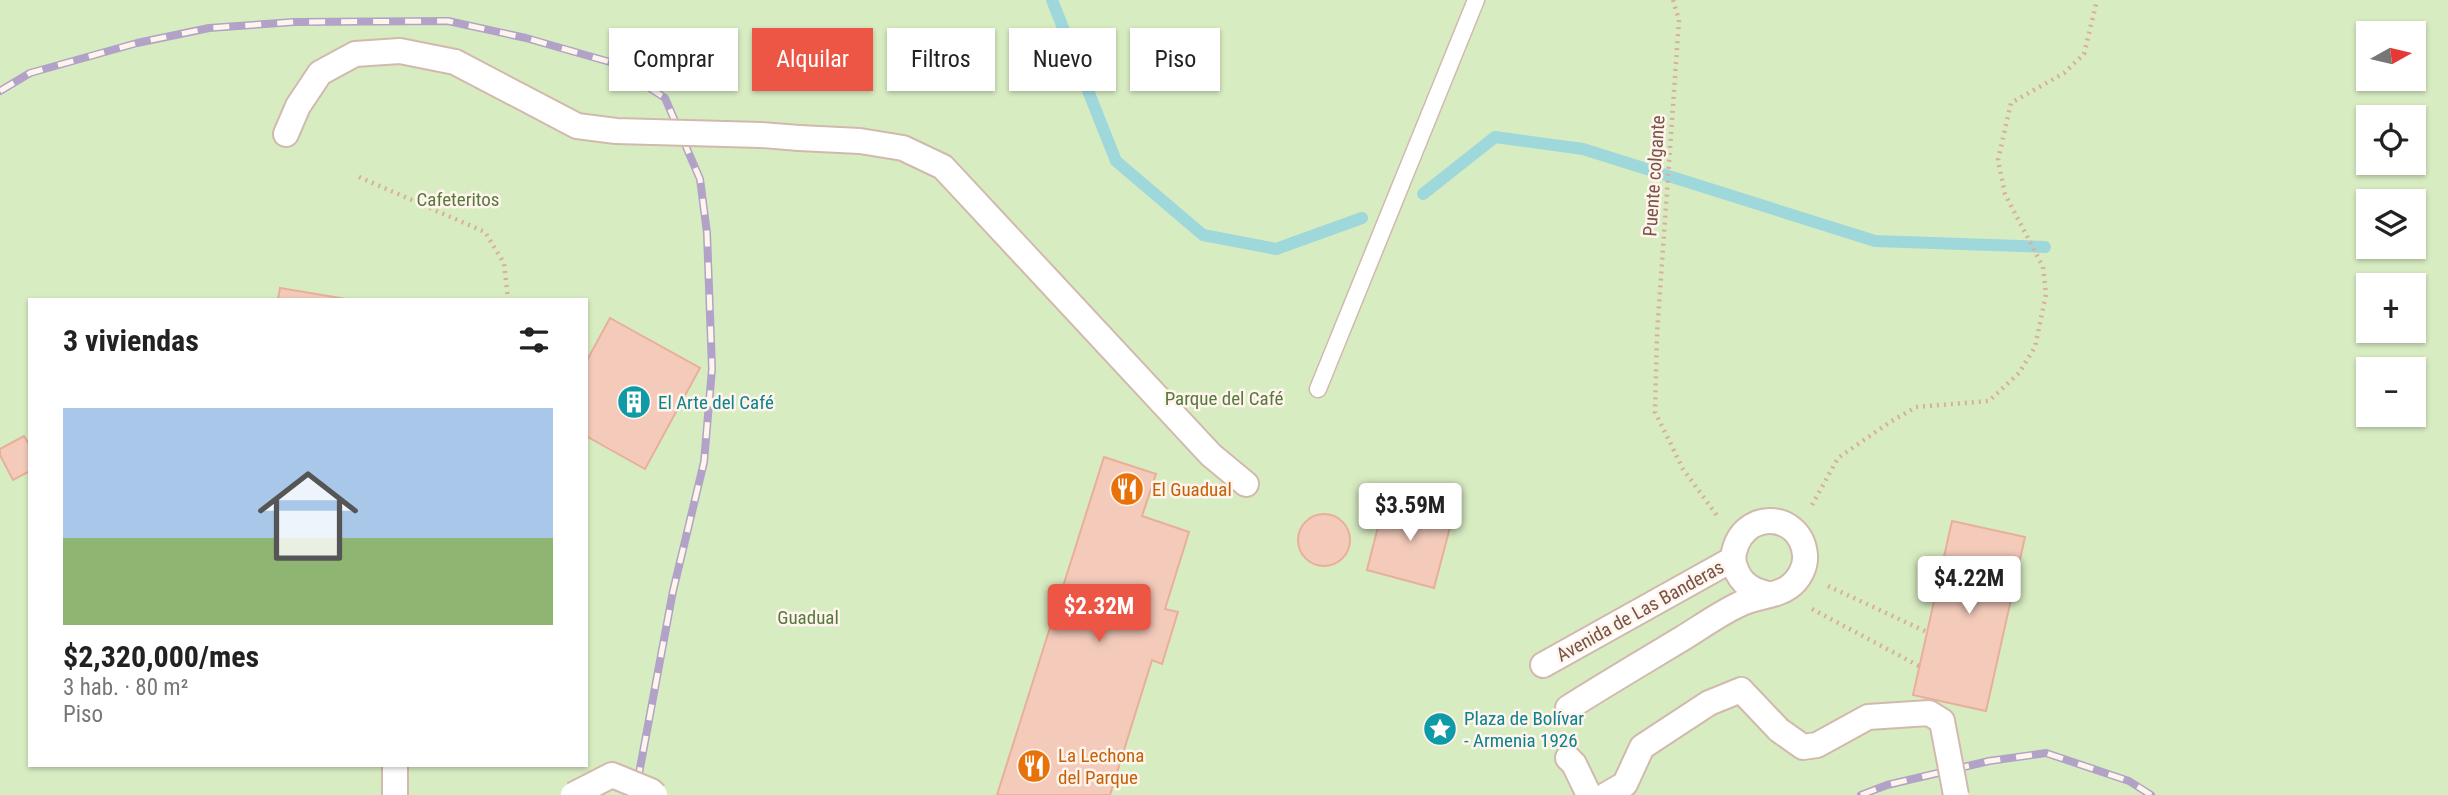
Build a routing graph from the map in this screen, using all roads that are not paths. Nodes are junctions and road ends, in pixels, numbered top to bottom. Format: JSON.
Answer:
{"nodes":[{"id":1,"x":1476,"y":0,"type":"edge"},
{"id":2,"x":286,"y":134,"type":"dead end"},
{"id":3,"x":1318,"y":389,"type":"dead end"},
{"id":4,"x":1246,"y":484,"type":"dead end"},
{"id":5,"x":1736,"y":548,"type":"junction"},
{"id":6,"x":1778,"y":591,"type":"junction"},
{"id":7,"x":1543,"y":665,"type":"dead end"},
{"id":8,"x":1568,"y":708,"type":"dead end"},
{"id":9,"x":1567,"y":758,"type":"dead end"},
{"id":10,"x":395,"y":767,"type":"edge"},
{"id":11,"x":395,"y":795,"type":"edge"},
{"id":12,"x":573,"y":795,"type":"edge"},
{"id":13,"x":655,"y":795,"type":"edge"},
{"id":14,"x":1589,"y":795,"type":"edge"},
{"id":15,"x":1606,"y":795,"type":"edge"},
{"id":16,"x":1956,"y":795,"type":"edge"}],
"edges":[{"from":1,"to":3,"type":"lane"},
{"from":2,"to":4,"type":"street","bridge":true},
{"from":5,"to":6,"type":"street"},
{"from":5,"to":6,"type":"street","name":"Avenida de Las Banderas"},
{"from":5,"to":7,"type":"street","name":"Avenida de Las Banderas"},
{"from":6,"to":8,"type":"street"},
{"from":9,"to":14,"type":"street"},
{"from":10,"to":11,"type":"street"},
{"from":12,"to":13,"type":"street","bridge":true},
{"from":15,"to":16,"type":"street","bridge":true}]}
